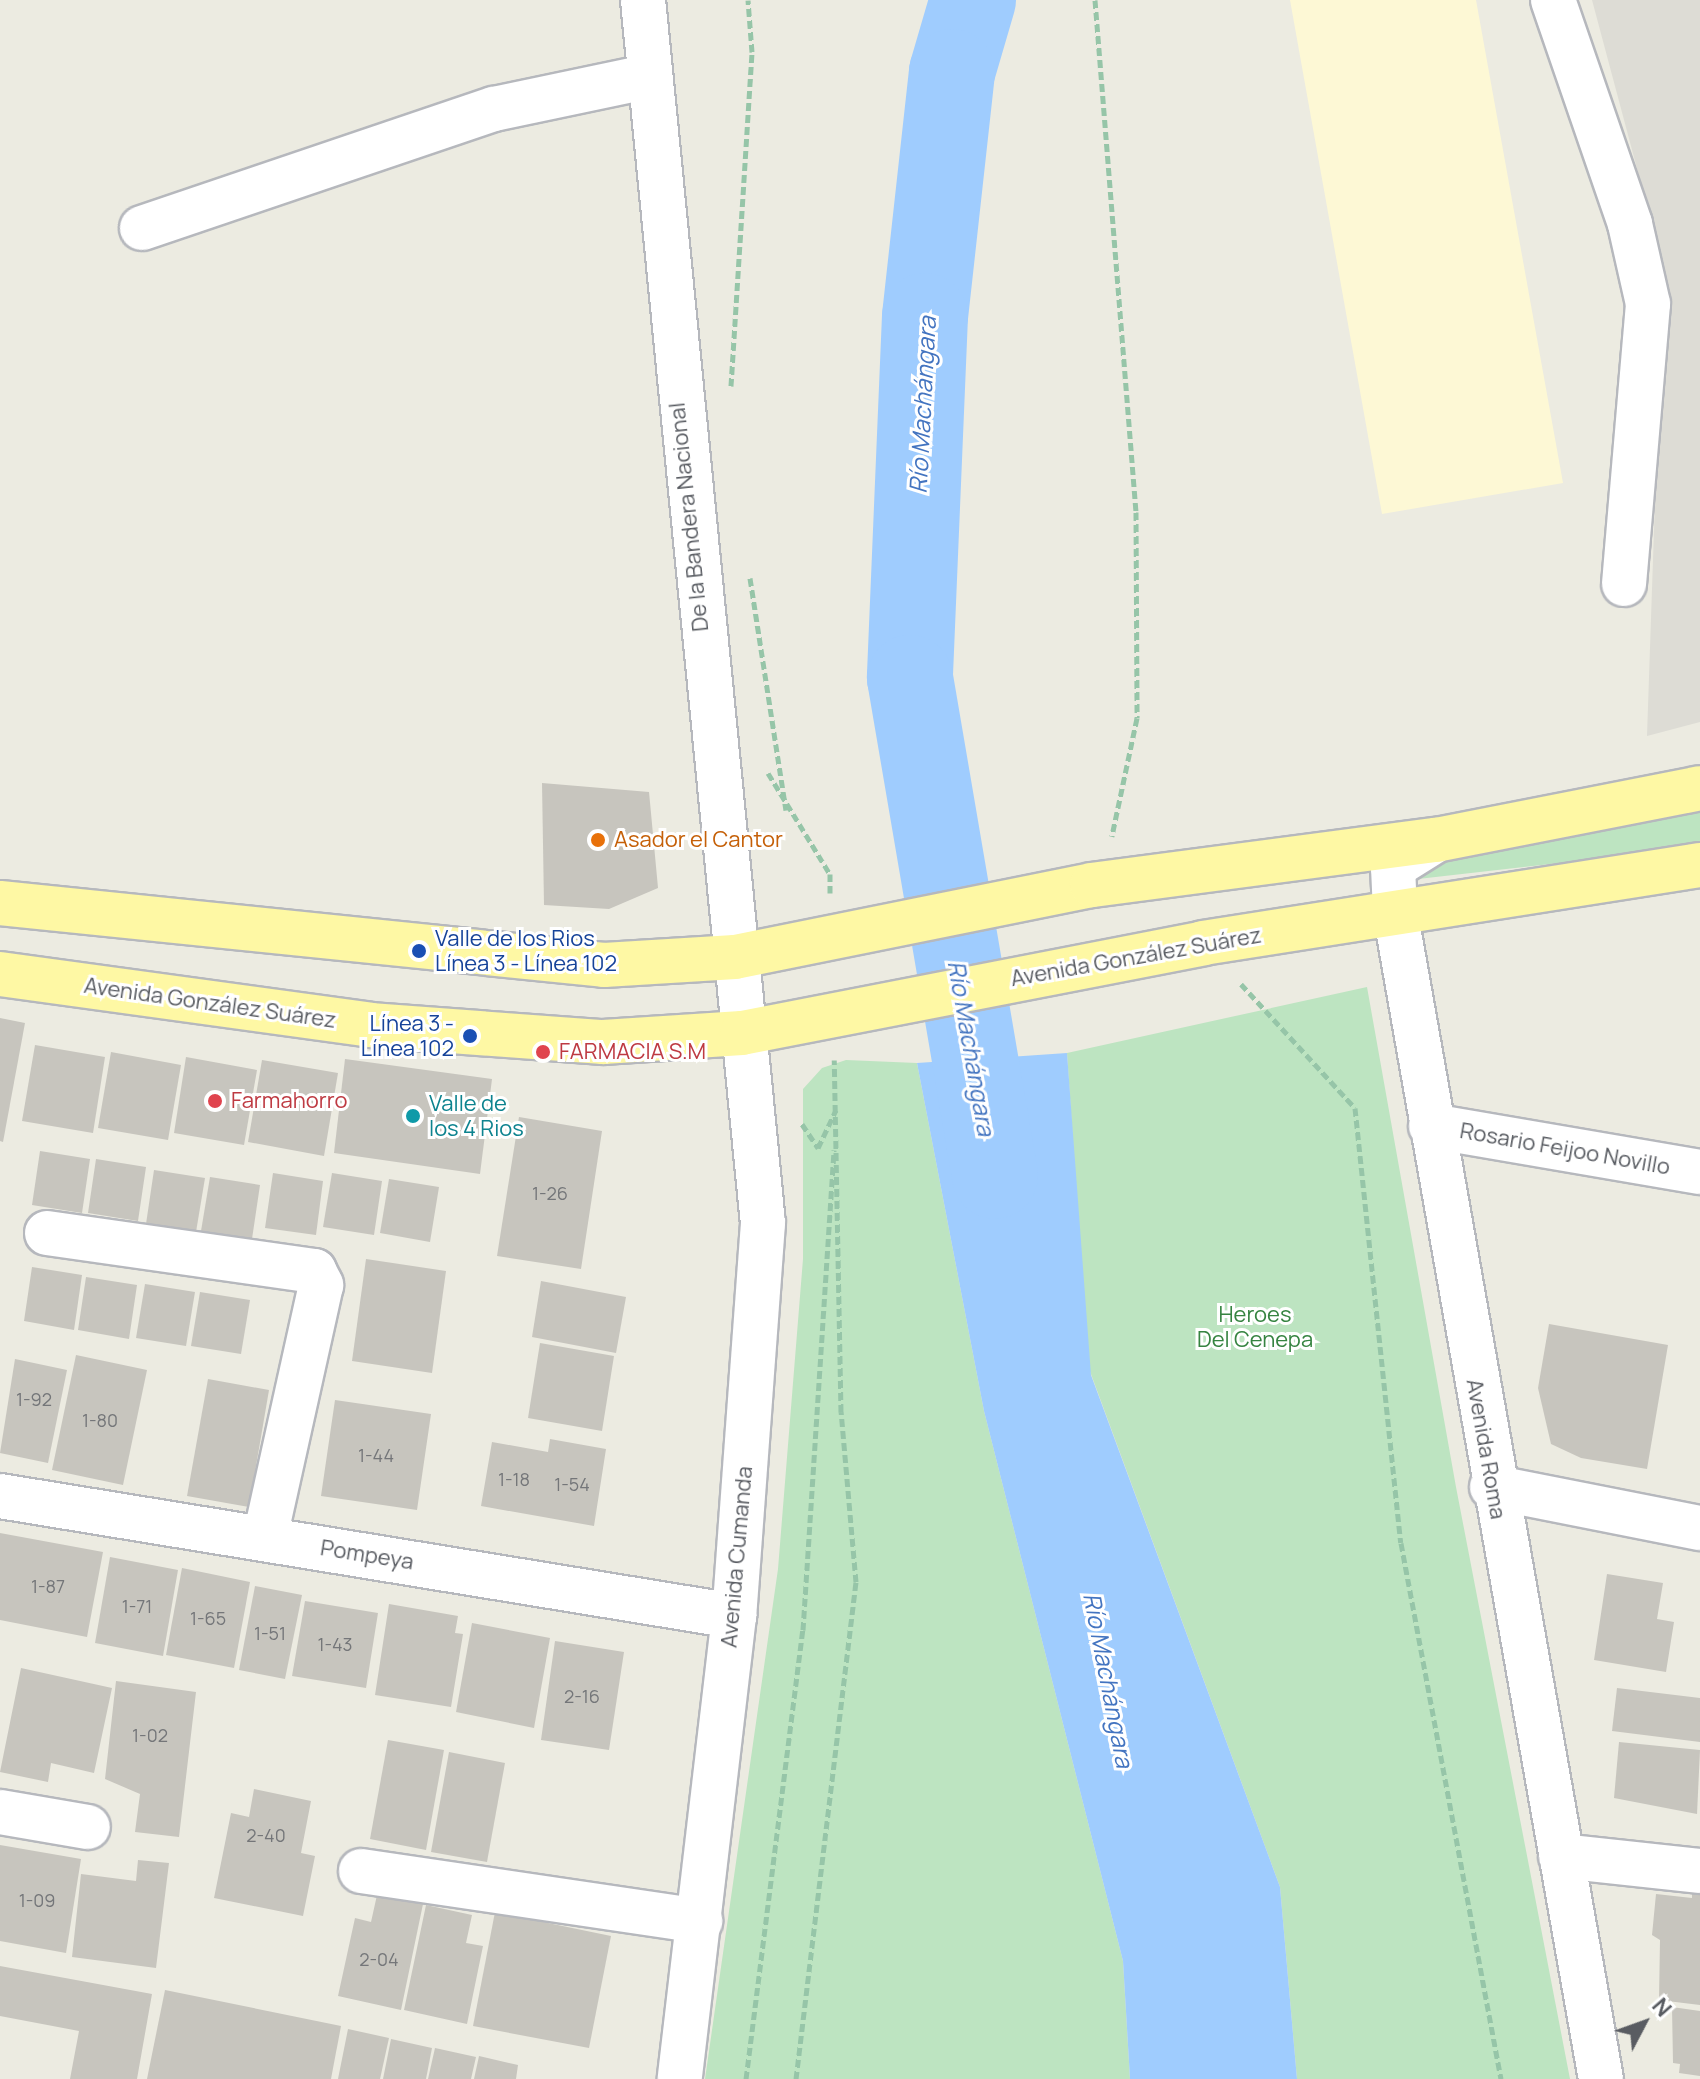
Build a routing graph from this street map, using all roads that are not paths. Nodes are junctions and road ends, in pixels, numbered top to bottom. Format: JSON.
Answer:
{"nodes":[{"id":1,"x":643,"y":0,"type":"edge"},
{"id":2,"x":1553,"y":0,"type":"edge"},
{"id":3,"x":650,"y":76,"type":"junction"},
{"id":4,"x":142,"y":228,"type":"dead end"},
{"id":5,"x":1624,"y":584,"type":"dead end"},
{"id":6,"x":1700,"y":788,"type":"edge"},
{"id":7,"x":1436,"y":840,"type":"junction"},
{"id":8,"x":1700,"y":865,"type":"edge"},
{"id":9,"x":0,"y":903,"type":"edge"},
{"id":10,"x":1395,"y":911,"type":"junction"},
{"id":11,"x":735,"y":957,"type":"junction"},
{"id":12,"x":0,"y":974,"type":"edge"},
{"id":13,"x":742,"y":1033,"type":"junction"},
{"id":14,"x":1431,"y":1126,"type":"junction"},
{"id":15,"x":1700,"y":1172,"type":"edge"},
{"id":16,"x":47,"y":1233,"type":"dead end"},
{"id":17,"x":1492,"y":1487,"type":"junction"},
{"id":18,"x":0,"y":1496,"type":"edge"},
{"id":19,"x":1700,"y":1528,"type":"edge"},
{"id":20,"x":265,"y":1538,"type":"junction"},
{"id":21,"x":734,"y":1616,"type":"junction"},
{"id":22,"x":0,"y":1812,"type":"edge"},
{"id":23,"x":88,"y":1827,"type":"dead end"},
{"id":24,"x":1561,"y":1856,"type":"junction"},
{"id":25,"x":361,"y":1871,"type":"dead end"},
{"id":26,"x":1700,"y":1871,"type":"edge"},
{"id":27,"x":700,"y":1921,"type":"junction"},
{"id":28,"x":680,"y":2079,"type":"edge"},
{"id":29,"x":1601,"y":2079,"type":"edge"}],
"edges":[{"from":1,"to":3,"type":"street","name":"De la Bandera Nacional"},
{"from":2,"to":5,"type":"street"},
{"from":3,"to":4,"type":"street"},
{"from":3,"to":11,"type":"street","name":"De la Bandera Nacional"},
{"from":6,"to":7,"type":"main road"},
{"from":7,"to":10,"type":"street","name":"Avenida Roma"},
{"from":7,"to":11,"type":"main road"},
{"from":8,"to":10,"type":"main road","name":"Avenida González Suárez"},
{"from":9,"to":11,"type":"main road"},
{"from":10,"to":13,"type":"main road","name":"Avenida González Suárez"},
{"from":10,"to":14,"type":"street","name":"Avenida Roma"},
{"from":11,"to":13,"type":"street","name":"De la Bandera Nacional"},
{"from":12,"to":13,"type":"main road","name":"Avenida González Suárez"},
{"from":13,"to":21,"type":"street","name":"Avenida Cumanda"},
{"from":14,"to":15,"type":"street","name":"Rosario Feijoo Novillo"},
{"from":14,"to":17,"type":"street","name":"Avenida Roma"},
{"from":16,"to":20,"type":"street"},
{"from":17,"to":19,"type":"street"},
{"from":17,"to":24,"type":"street","name":"Avenida Roma"},
{"from":18,"to":20,"type":"street","name":"Pompeya"},
{"from":20,"to":21,"type":"street","name":"Pompeya"},
{"from":21,"to":27,"type":"street","name":"Avenida Cumanda"},
{"from":22,"to":23,"type":"street"},
{"from":24,"to":26,"type":"street"},
{"from":24,"to":29,"type":"street","name":"Avenida Roma"},
{"from":25,"to":27,"type":"street"},
{"from":27,"to":28,"type":"street","name":"Avenida Cumanda"}]}
